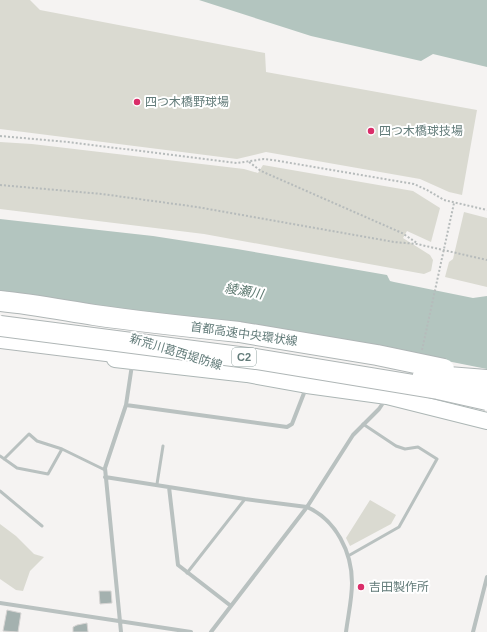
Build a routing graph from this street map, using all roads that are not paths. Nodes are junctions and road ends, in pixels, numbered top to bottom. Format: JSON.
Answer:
{"nodes":[{"id":1,"x":0,"y":301,"type":"edge"},
{"id":2,"x":0,"y":313,"type":"edge"},
{"id":3,"x":0,"y":322,"type":"edge"},
{"id":4,"x":0,"y":326,"type":"edge"},
{"id":5,"x":0,"y":338,"type":"edge"},
{"id":6,"x":0,"y":345,"type":"edge"},
{"id":7,"x":132,"y":362,"type":"junction"},
{"id":8,"x":247,"y":374,"type":"junction"},
{"id":9,"x":487,"y":379,"type":"edge"},
{"id":10,"x":307,"y":385,"type":"junction"},
{"id":11,"x":387,"y":396,"type":"junction"},
{"id":12,"x":487,"y":400,"type":"edge"},
{"id":13,"x":487,"y":404,"type":"edge"},
{"id":14,"x":126,"y":405,"type":"junction"},
{"id":15,"x":487,"y":421,"type":"edge"},
{"id":16,"x":363,"y":424,"type":"junction"},
{"id":17,"x":163,"y":446,"type":"dead end"},
{"id":18,"x":62,"y":449,"type":"junction"},
{"id":19,"x":0,"y":456,"type":"edge"},
{"id":20,"x":4,"y":459,"type":"junction"},
{"id":21,"x":105,"y":470,"type":"junction"},
{"id":22,"x":105,"y":477,"type":"junction"},
{"id":23,"x":157,"y":484,"type":"junction"},
{"id":24,"x":169,"y":487,"type":"junction"},
{"id":25,"x":0,"y":491,"type":"edge"},
{"id":26,"x":245,"y":499,"type":"junction"},
{"id":27,"x":307,"y":507,"type":"junction"},
{"id":28,"x":42,"y":526,"type":"dead end"},
{"id":29,"x":348,"y":556,"type":"junction"},
{"id":30,"x":187,"y":573,"type":"junction"},
{"id":31,"x":487,"y":577,"type":"edge"},
{"id":32,"x":0,"y":603,"type":"edge"},
{"id":33,"x":231,"y":606,"type":"junction"},
{"id":34,"x":120,"y":622,"type":"junction"},
{"id":35,"x":121,"y":632,"type":"edge"},
{"id":36,"x":191,"y":632,"type":"edge"},
{"id":37,"x":211,"y":632,"type":"edge"},
{"id":38,"x":346,"y":632,"type":"edge"},
{"id":39,"x":473,"y":632,"type":"edge"}],
"edges":[{"from":1,"to":9,"type":"highway","name":"首都高速中央環状線","number":"C2","bridge":true},
{"from":2,"to":9,"type":"highway","bridge":true},
{"from":3,"to":8,"type":"main road","name":"新荒川葛西堤防線"},
{"from":4,"to":12,"type":"highway","name":"首都高速中央環状線","number":"C2","bridge":true},
{"from":5,"to":13,"type":"highway"},
{"from":6,"to":7,"type":"main road","name":"新荒川葛西堤防線"},
{"from":7,"to":8,"type":"main road","name":"新荒川葛西堤防線"},
{"from":7,"to":14,"type":"street"},
{"from":8,"to":10,"type":"main road"},
{"from":10,"to":11,"type":"main road"},
{"from":10,"to":14,"type":"street"},
{"from":11,"to":15,"type":"main road"},
{"from":11,"to":16,"type":"street"},
{"from":14,"to":21,"type":"street"},
{"from":16,"to":27,"type":"street"},
{"from":16,"to":29,"type":"lane"},
{"from":17,"to":23,"type":"lane"},
{"from":18,"to":20,"type":"lane"},
{"from":18,"to":20,"type":"lane"},
{"from":18,"to":21,"type":"lane"},
{"from":19,"to":20,"type":"lane"},
{"from":21,"to":22,"type":"street"},
{"from":22,"to":23,"type":"street"},
{"from":22,"to":34,"type":"street"},
{"from":23,"to":24,"type":"street"},
{"from":24,"to":26,"type":"street"},
{"from":24,"to":30,"type":"street"},
{"from":25,"to":28,"type":"lane"},
{"from":26,"to":27,"type":"street"},
{"from":26,"to":30,"type":"lane"},
{"from":27,"to":29,"type":"street"},
{"from":27,"to":33,"type":"street"},
{"from":29,"to":38,"type":"street"},
{"from":30,"to":33,"type":"street"},
{"from":31,"to":39,"type":"street"},
{"from":32,"to":34,"type":"street"},
{"from":33,"to":37,"type":"street"},
{"from":34,"to":35,"type":"street"},
{"from":34,"to":36,"type":"street"}]}
